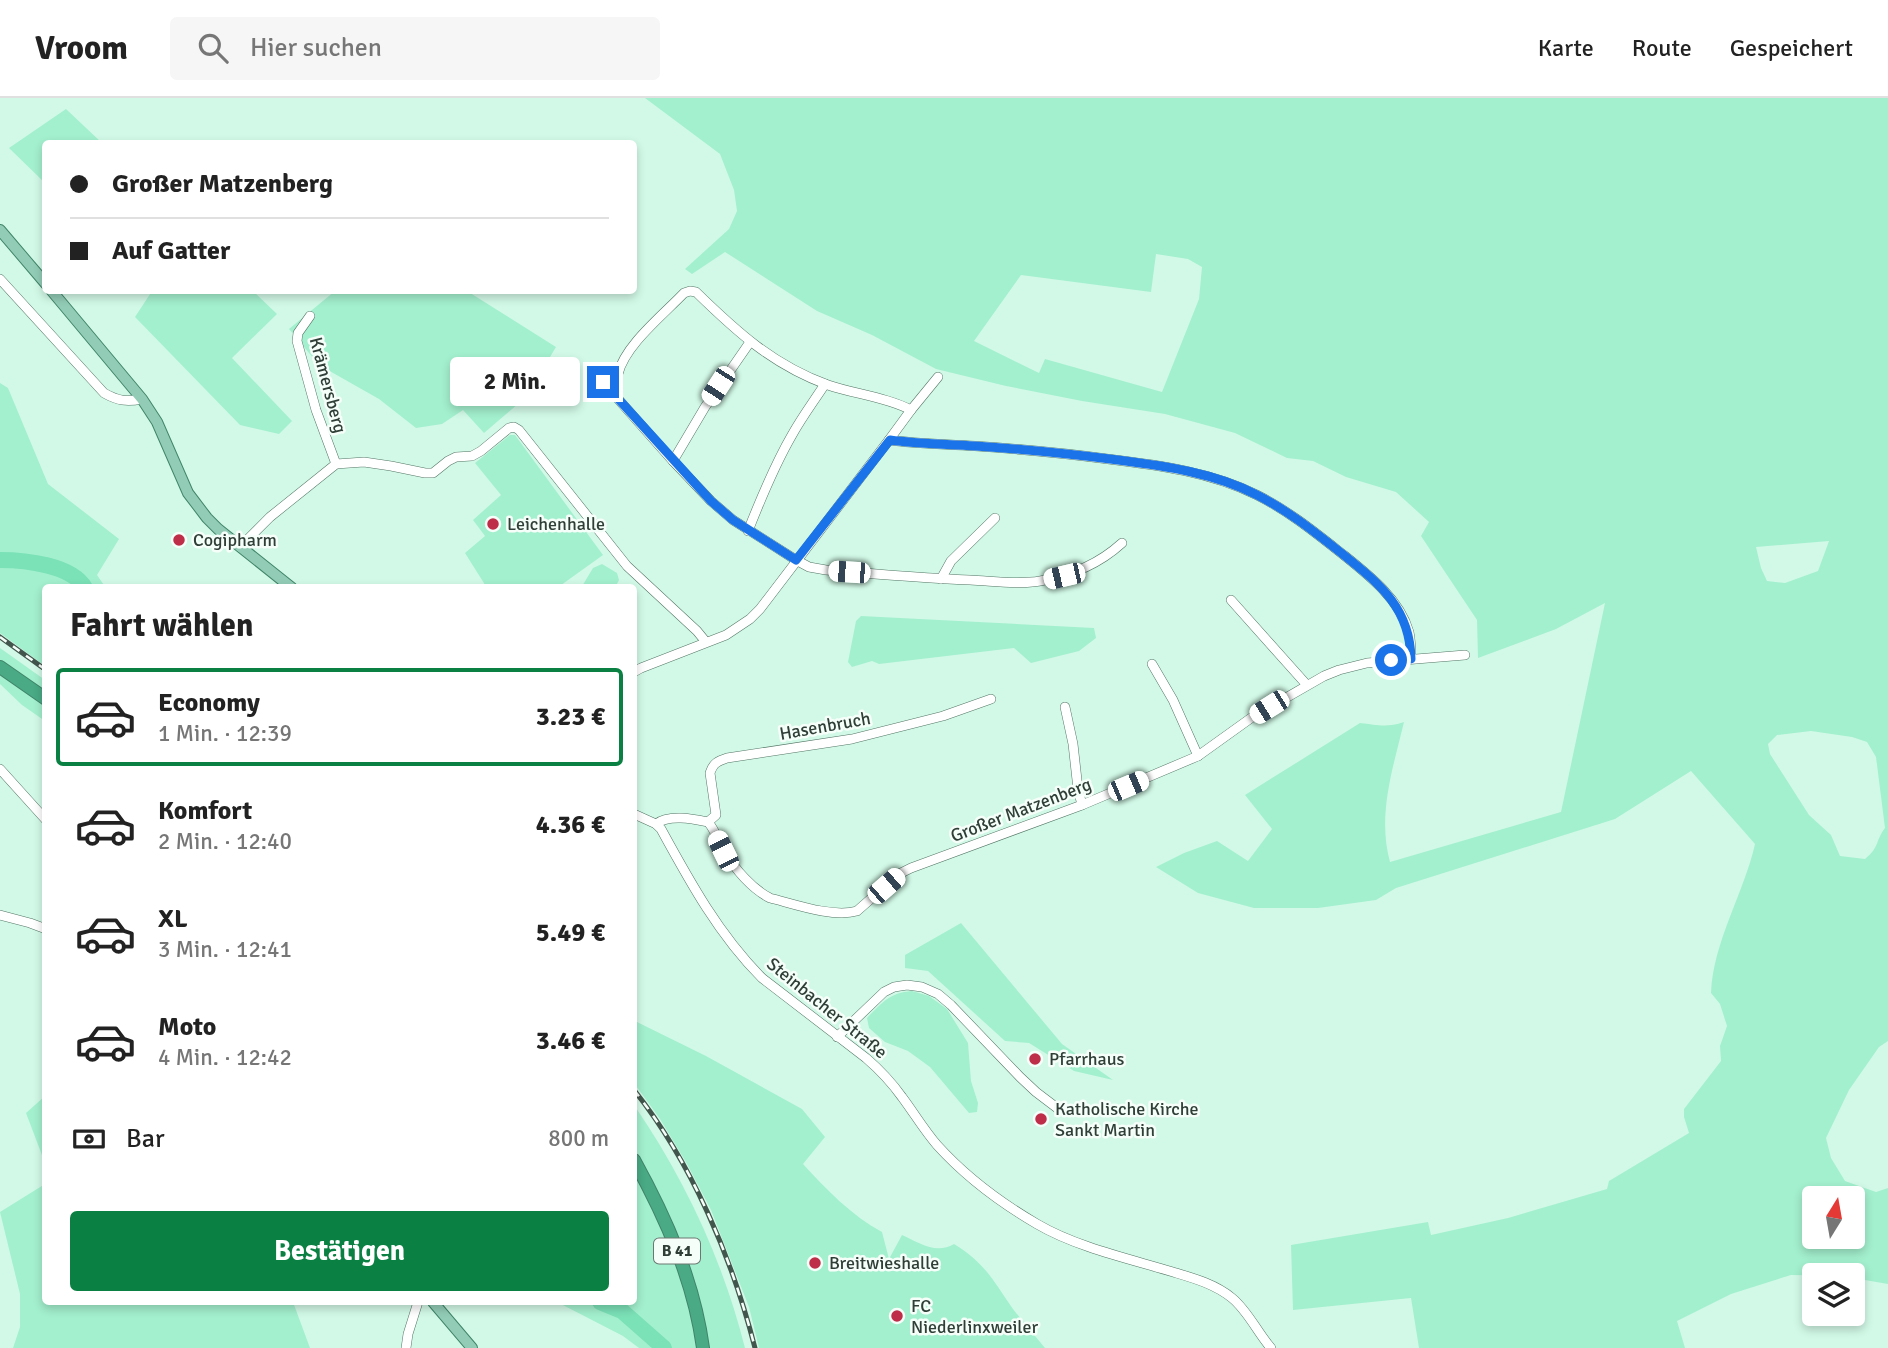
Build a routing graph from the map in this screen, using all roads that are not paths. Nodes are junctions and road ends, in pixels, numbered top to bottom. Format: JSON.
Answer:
{"nodes":[{"id":1,"x":0,"y":230,"type":"edge"},
{"id":2,"x":0,"y":279,"type":"edge"},
{"id":3,"x":42,"y":279,"type":"edge"},
{"id":4,"x":54,"y":294,"type":"edge"},
{"id":5,"x":310,"y":316,"type":"dead end"},
{"id":6,"x":750,"y":342,"type":"junction"},
{"id":7,"x":938,"y":377,"type":"dead end"},
{"id":8,"x":603,"y":382,"type":"dead end"},
{"id":9,"x":825,"y":384,"type":"junction"},
{"id":10,"x":616,"y":396,"type":"junction"},
{"id":11,"x":142,"y":399,"type":"junction"},
{"id":12,"x":911,"y":410,"type":"junction"},
{"id":13,"x":890,"y":440,"type":"junction"},
{"id":14,"x":673,"y":461,"type":"junction"},
{"id":15,"x":336,"y":464,"type":"junction"},
{"id":16,"x":995,"y":518,"type":"dead end"},
{"id":17,"x":748,"y":531,"type":"junction"},
{"id":18,"x":1122,"y":543,"type":"dead end"},
{"id":19,"x":240,"y":547,"type":"junction"},
{"id":20,"x":796,"y":560,"type":"junction"},
{"id":21,"x":941,"y":579,"type":"junction"},
{"id":22,"x":287,"y":584,"type":"edge"},
{"id":23,"x":1231,"y":600,"type":"dead end"},
{"id":24,"x":706,"y":642,"type":"junction"},
{"id":25,"x":1465,"y":655,"type":"dead end"},
{"id":26,"x":1411,"y":659,"type":"junction"},
{"id":27,"x":1152,"y":664,"type":"dead end"},
{"id":28,"x":0,"y":667,"type":"edge"},
{"id":29,"x":637,"y":670,"type":"edge"},
{"id":30,"x":1306,"y":684,"type":"junction"},
{"id":31,"x":42,"y":696,"type":"edge"},
{"id":32,"x":991,"y":699,"type":"dead end"},
{"id":33,"x":1065,"y":707,"type":"dead end"},
{"id":34,"x":1198,"y":756,"type":"junction"},
{"id":35,"x":0,"y":769,"type":"edge"},
{"id":36,"x":1082,"y":805,"type":"junction"},
{"id":37,"x":637,"y":815,"type":"edge"},
{"id":38,"x":42,"y":816,"type":"edge"},
{"id":39,"x":708,"y":822,"type":"junction"},
{"id":40,"x":656,"y":824,"type":"junction"},
{"id":41,"x":0,"y":915,"type":"edge"},
{"id":42,"x":42,"y":928,"type":"edge"},
{"id":43,"x":837,"y":1037,"type":"junction"},
{"id":44,"x":1061,"y":1111,"type":"dead end"},
{"id":45,"x":637,"y":1166,"type":"edge"},
{"id":46,"x":417,"y":1305,"type":"edge"},
{"id":47,"x":436,"y":1305,"type":"edge"},
{"id":48,"x":406,"y":1348,"type":"edge"},
{"id":49,"x":472,"y":1348,"type":"edge"},
{"id":50,"x":483,"y":1348,"type":"edge"},
{"id":51,"x":703,"y":1348,"type":"edge"},
{"id":52,"x":1271,"y":1348,"type":"edge"}],
"edges":[{"from":1,"to":3,"type":"main road"},
{"from":2,"to":11,"type":"street"},
{"from":4,"to":11,"type":"main road"},
{"from":5,"to":15,"type":"street","name":"Krämersberg"},
{"from":6,"to":9,"type":"street"},
{"from":6,"to":10,"type":"street"},
{"from":6,"to":14,"type":"street"},
{"from":7,"to":12,"type":"street"},
{"from":8,"to":10,"type":"street"},
{"from":9,"to":12,"type":"street"},
{"from":9,"to":17,"type":"street"},
{"from":10,"to":14,"type":"street"},
{"from":11,"to":19,"type":"main road"},
{"from":12,"to":13,"type":"street"},
{"from":13,"to":20,"type":"street"},
{"from":13,"to":26,"type":"street"},
{"from":14,"to":17,"type":"street"},
{"from":15,"to":19,"type":"street"},
{"from":15,"to":24,"type":"street"},
{"from":16,"to":21,"type":"street"},
{"from":17,"to":20,"type":"street"},
{"from":18,"to":21,"type":"street"},
{"from":19,"to":22,"type":"main road"},
{"from":20,"to":21,"type":"street"},
{"from":20,"to":24,"type":"street"},
{"from":23,"to":30,"type":"street"},
{"from":24,"to":29,"type":"street"},
{"from":25,"to":26,"type":"street","name":"Großer Matzenberg"},
{"from":26,"to":30,"type":"street","name":"Großer Matzenberg"},
{"from":27,"to":34,"type":"street"},
{"from":28,"to":31,"type":"highway"},
{"from":30,"to":34,"type":"street","name":"Großer Matzenberg"},
{"from":32,"to":39,"type":"street","name":"Hasenbruch"},
{"from":33,"to":36,"type":"street"},
{"from":34,"to":36,"type":"street","name":"Großer Matzenberg"},
{"from":35,"to":38,"type":"street"},
{"from":36,"to":39,"type":"street","name":"Großer Matzenberg"},
{"from":37,"to":40,"type":"street"},
{"from":39,"to":40,"type":"street"},
{"from":40,"to":43,"type":"street","name":"Steinbacher Straße"},
{"from":41,"to":42,"type":"street"},
{"from":43,"to":44,"type":"street"},
{"from":43,"to":52,"type":"street","name":"Steinbacher Straße"},
{"from":45,"to":51,"type":"highway","number":"B 41"},
{"from":46,"to":48,"type":"street"},
{"from":47,"to":49,"type":"main road"},
{"from":49,"to":50,"type":"street"}]}
